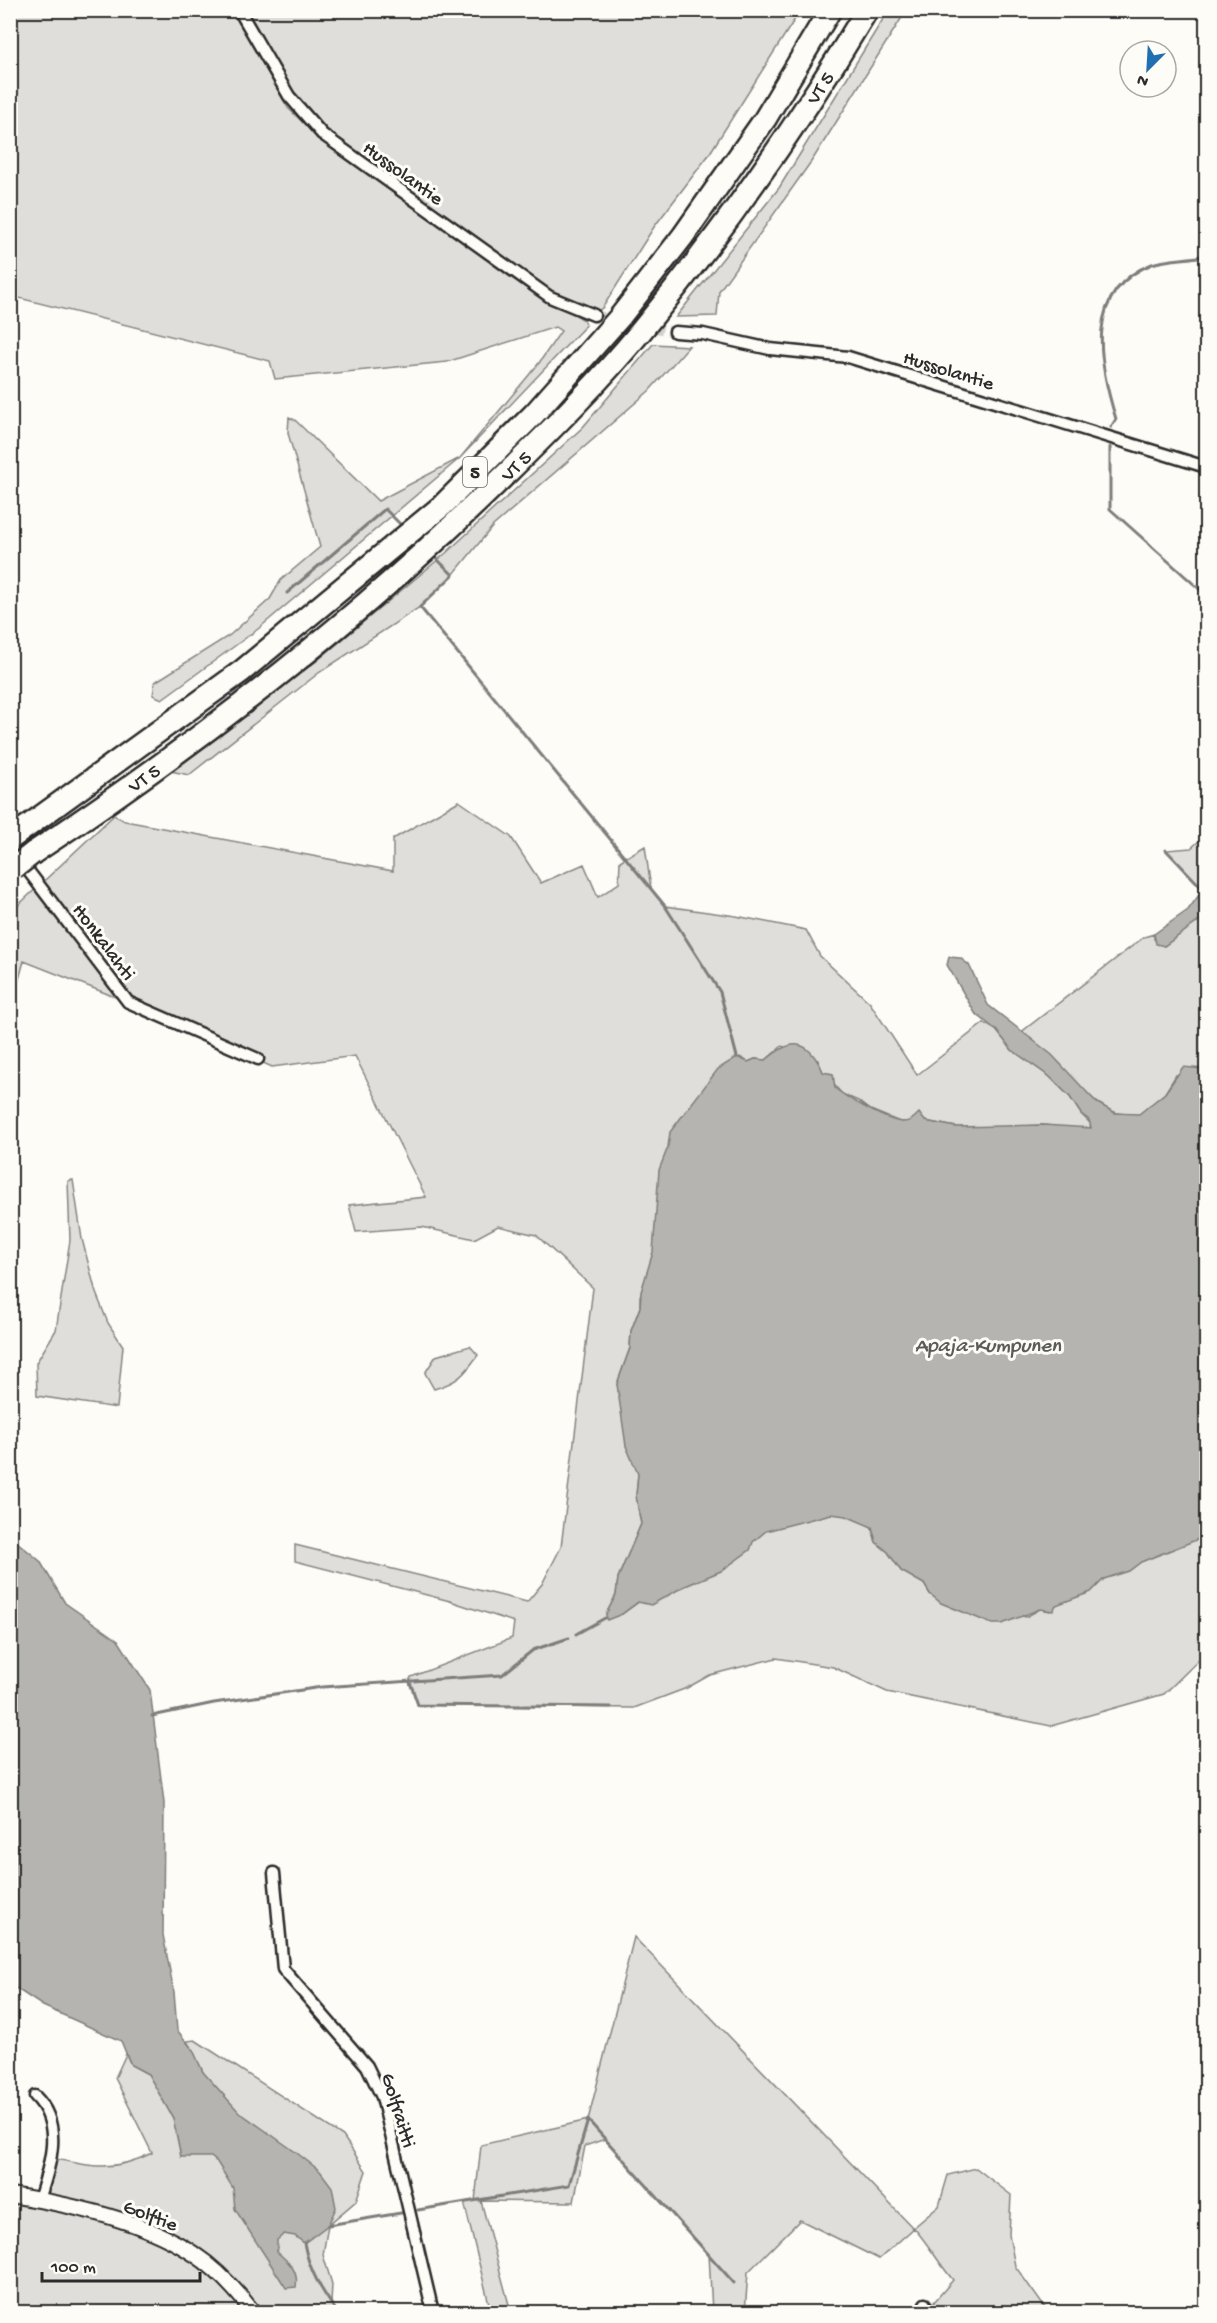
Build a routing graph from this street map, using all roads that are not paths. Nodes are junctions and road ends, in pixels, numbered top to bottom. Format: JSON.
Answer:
{"nodes":[{"id":1,"x":239,"y":10,"type":"edge"},
{"id":2,"x":830,"y":10,"type":"edge"},
{"id":3,"x":867,"y":10,"type":"edge"},
{"id":4,"x":594,"y":315,"type":"tunnel mouth"},
{"id":5,"x":675,"y":332,"type":"tunnel mouth"},
{"id":6,"x":1206,"y":467,"type":"edge"},
{"id":7,"x":12,"y":852,"type":"edge"},
{"id":8,"x":258,"y":1059,"type":"dead end"},
{"id":9,"x":274,"y":1873,"type":"dead end"},
{"id":10,"x":35,"y":2096,"type":"dead end"},
{"id":11,"x":10,"y":2195,"type":"edge"},
{"id":12,"x":39,"y":2200,"type":"junction"},
{"id":13,"x":253,"y":2313,"type":"edge"},
{"id":14,"x":433,"y":2313,"type":"edge"}],
"edges":[{"from":1,"to":4,"type":"street","name":"Hussolantie"},
{"from":2,"to":7,"type":"highway","name":"VT 5","number":"5"},
{"from":3,"to":7,"type":"highway","name":"VT 5","number":"5","bridge":true},
{"from":5,"to":6,"type":"street","name":"Hussolantie"},
{"from":7,"to":8,"type":"street","name":"Honkalahti"},
{"from":9,"to":14,"type":"street","name":"Golfraitti"},
{"from":10,"to":12,"type":"street"},
{"from":11,"to":12,"type":"street","name":"Golftie"},
{"from":12,"to":13,"type":"street","name":"Golftie"}]}
